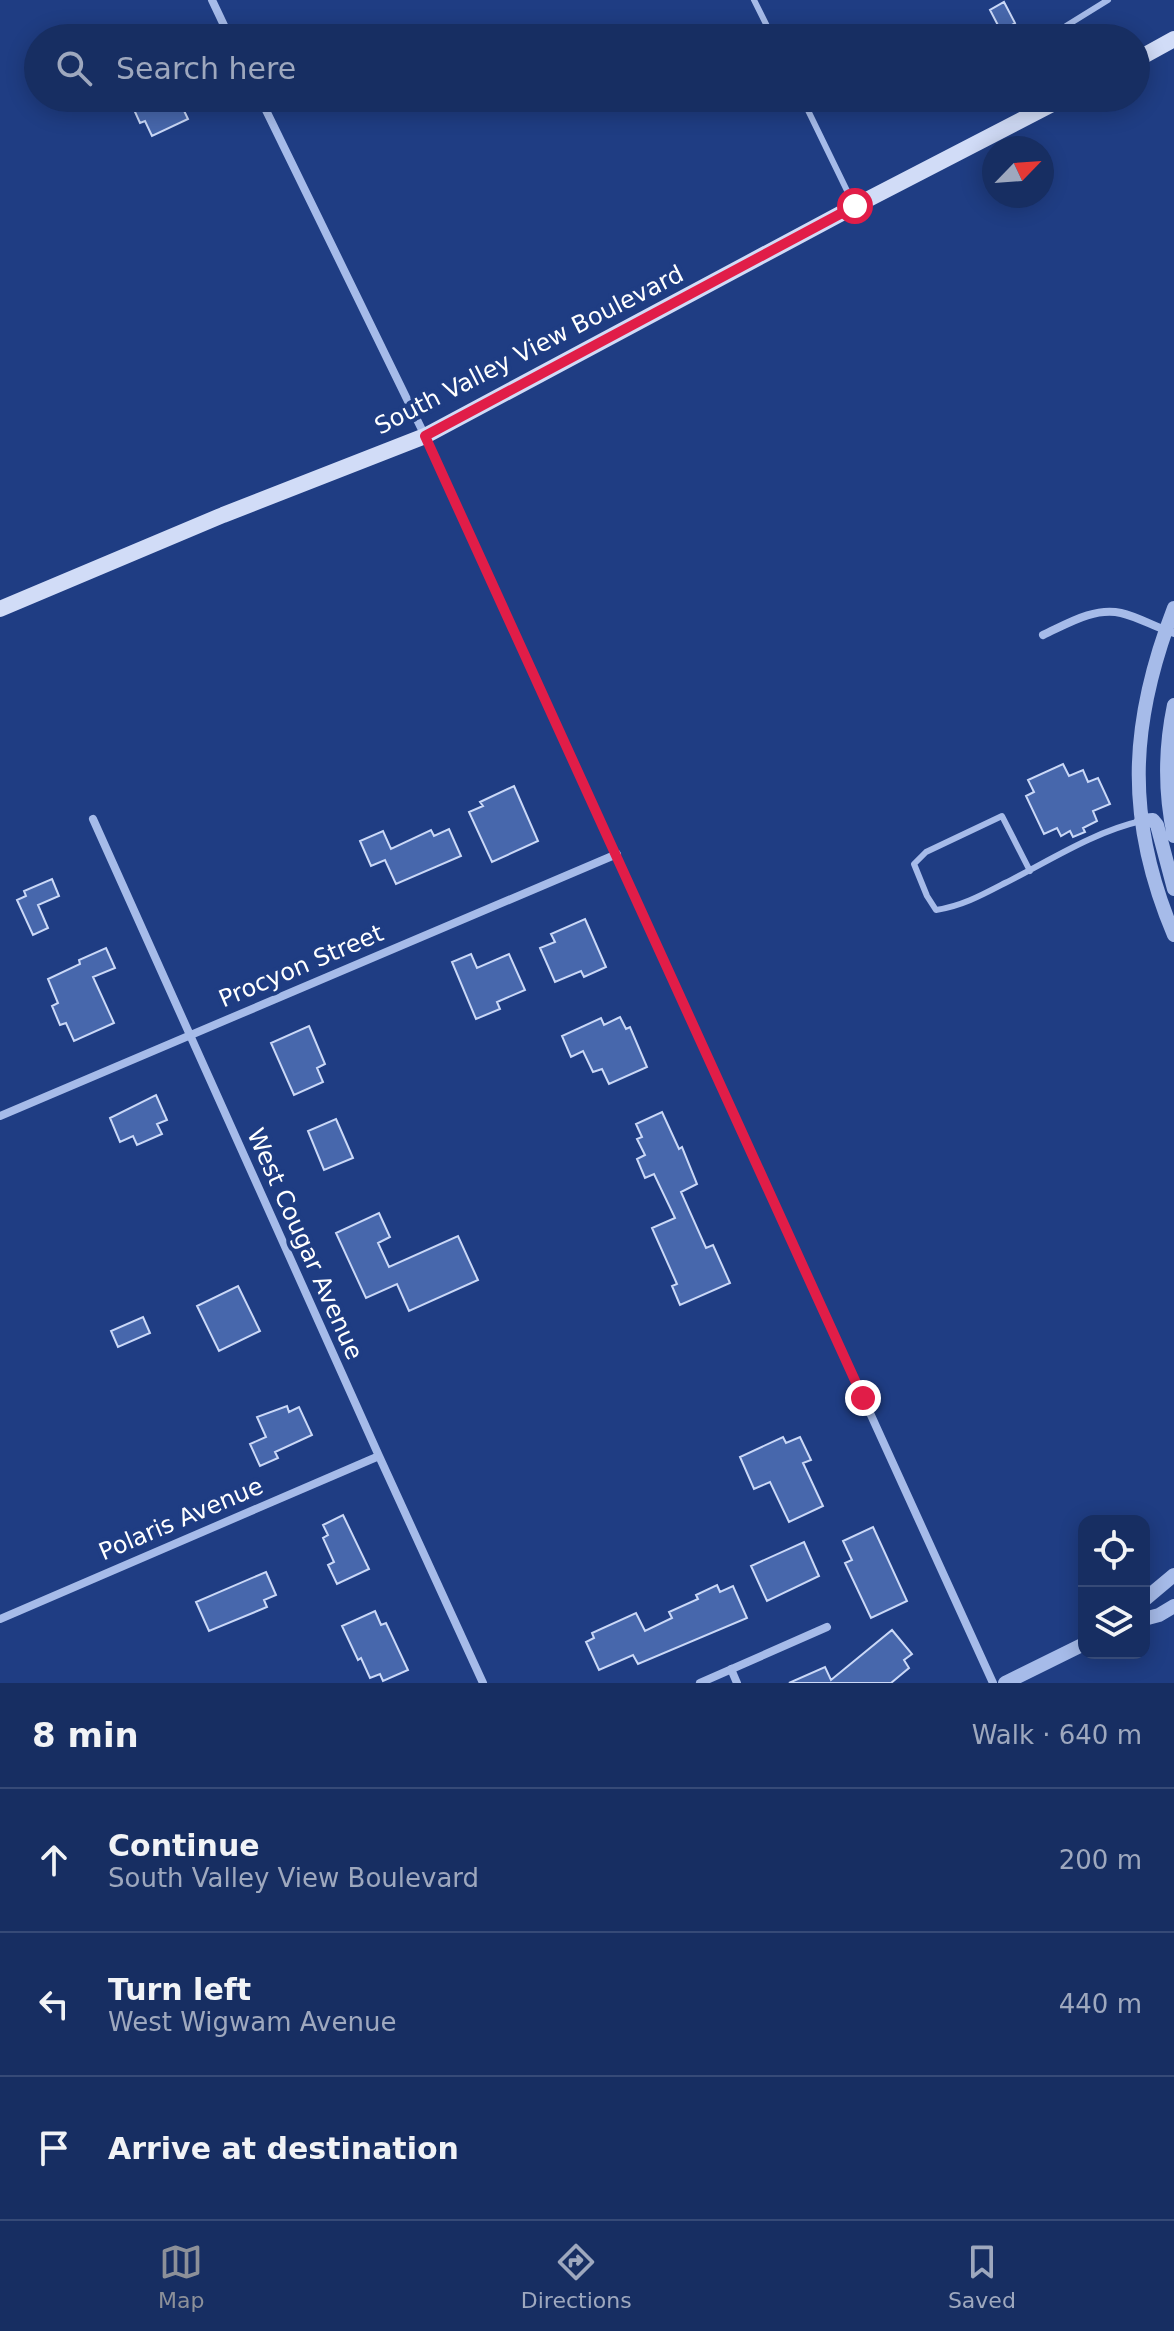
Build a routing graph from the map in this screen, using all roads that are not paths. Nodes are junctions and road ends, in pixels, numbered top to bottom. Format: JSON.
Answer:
{"nodes":[{"id":1,"x":212,"y":0,"type":"edge"},
{"id":2,"x":754,"y":0,"type":"edge"},
{"id":3,"x":1108,"y":0,"type":"edge"},
{"id":4,"x":223,"y":24,"type":"edge"},
{"id":5,"x":766,"y":24,"type":"edge"},
{"id":6,"x":1069,"y":24,"type":"edge"},
{"id":7,"x":1174,"y":39,"type":"edge"},
{"id":8,"x":1150,"y":52,"type":"edge"},
{"id":9,"x":267,"y":112,"type":"edge"},
{"id":10,"x":809,"y":112,"type":"edge"},
{"id":11,"x":1037,"y":112,"type":"edge"},
{"id":12,"x":855,"y":206,"type":"junction"},
{"id":13,"x":425,"y":436,"type":"junction"},
{"id":14,"x":1174,"y":608,"type":"edge"},
{"id":15,"x":0,"y":609,"type":"edge"},
{"id":16,"x":1170,"y":632,"type":"edge"},
{"id":17,"x":1043,"y":635,"type":"dead end"},
{"id":18,"x":1174,"y":705,"type":"edge"},
{"id":19,"x":93,"y":819,"type":"dead end"},
{"id":20,"x":1141,"y":821,"type":"junction"},
{"id":21,"x":1174,"y":836,"type":"edge"},
{"id":22,"x":617,"y":854,"type":"junction"},
{"id":23,"x":1030,"y":871,"type":"junction"},
{"id":24,"x":1174,"y":889,"type":"edge"},
{"id":25,"x":1174,"y":935,"type":"edge"},
{"id":26,"x":190,"y":1034,"type":"junction"},
{"id":27,"x":0,"y":1116,"type":"edge"},
{"id":28,"x":379,"y":1456,"type":"junction"},
{"id":29,"x":1174,"y":1575,"type":"edge"},
{"id":30,"x":1150,"y":1595,"type":"edge"},
{"id":31,"x":1174,"y":1606,"type":"edge"},
{"id":32,"x":1150,"y":1617,"type":"edge"},
{"id":33,"x":0,"y":1619,"type":"edge"},
{"id":34,"x":827,"y":1627,"type":"dead end"},
{"id":35,"x":1078,"y":1647,"type":"edge"},
{"id":36,"x":731,"y":1669,"type":"junction"},
{"id":37,"x":483,"y":1683,"type":"edge"},
{"id":38,"x":700,"y":1683,"type":"edge"},
{"id":39,"x":737,"y":1683,"type":"edge"},
{"id":40,"x":993,"y":1683,"type":"edge"},
{"id":41,"x":1005,"y":1683,"type":"edge"}],
"edges":[{"from":1,"to":4,"type":"street"},
{"from":2,"to":5,"type":"lane"},
{"from":3,"to":6,"type":"lane"},
{"from":7,"to":8,"type":"main road"},
{"from":9,"to":13,"type":"street"},
{"from":10,"to":12,"type":"lane"},
{"from":11,"to":12,"type":"main road","name":"South Valley View Boulevard"},
{"from":12,"to":13,"type":"main road","name":"South Valley View Boulevard"},
{"from":13,"to":15,"type":"main road","name":"South Valley View Boulevard"},
{"from":13,"to":22,"type":"street"},
{"from":14,"to":16,"type":"street"},
{"from":16,"to":17,"type":"street"},
{"from":16,"to":20,"type":"street"},
{"from":18,"to":21,"type":"street"},
{"from":19,"to":26,"type":"street","name":"West Cougar Avenue"},
{"from":20,"to":23,"type":"lane"},
{"from":20,"to":24,"type":"street"},
{"from":20,"to":25,"type":"street"},
{"from":22,"to":26,"type":"street","name":"Procyon Street"},
{"from":22,"to":40,"type":"street"},
{"from":23,"to":23,"type":"lane"},
{"from":26,"to":27,"type":"street","name":"Procyon Street"},
{"from":26,"to":28,"type":"street","name":"West Cougar Avenue"},
{"from":28,"to":33,"type":"street","name":"Polaris Avenue"},
{"from":28,"to":37,"type":"street","name":"West Cougar Avenue"},
{"from":29,"to":30,"type":"street"},
{"from":31,"to":32,"type":"street"},
{"from":34,"to":36,"type":"street"},
{"from":35,"to":41,"type":"street"},
{"from":36,"to":38,"type":"street"},
{"from":36,"to":39,"type":"street"}]}
